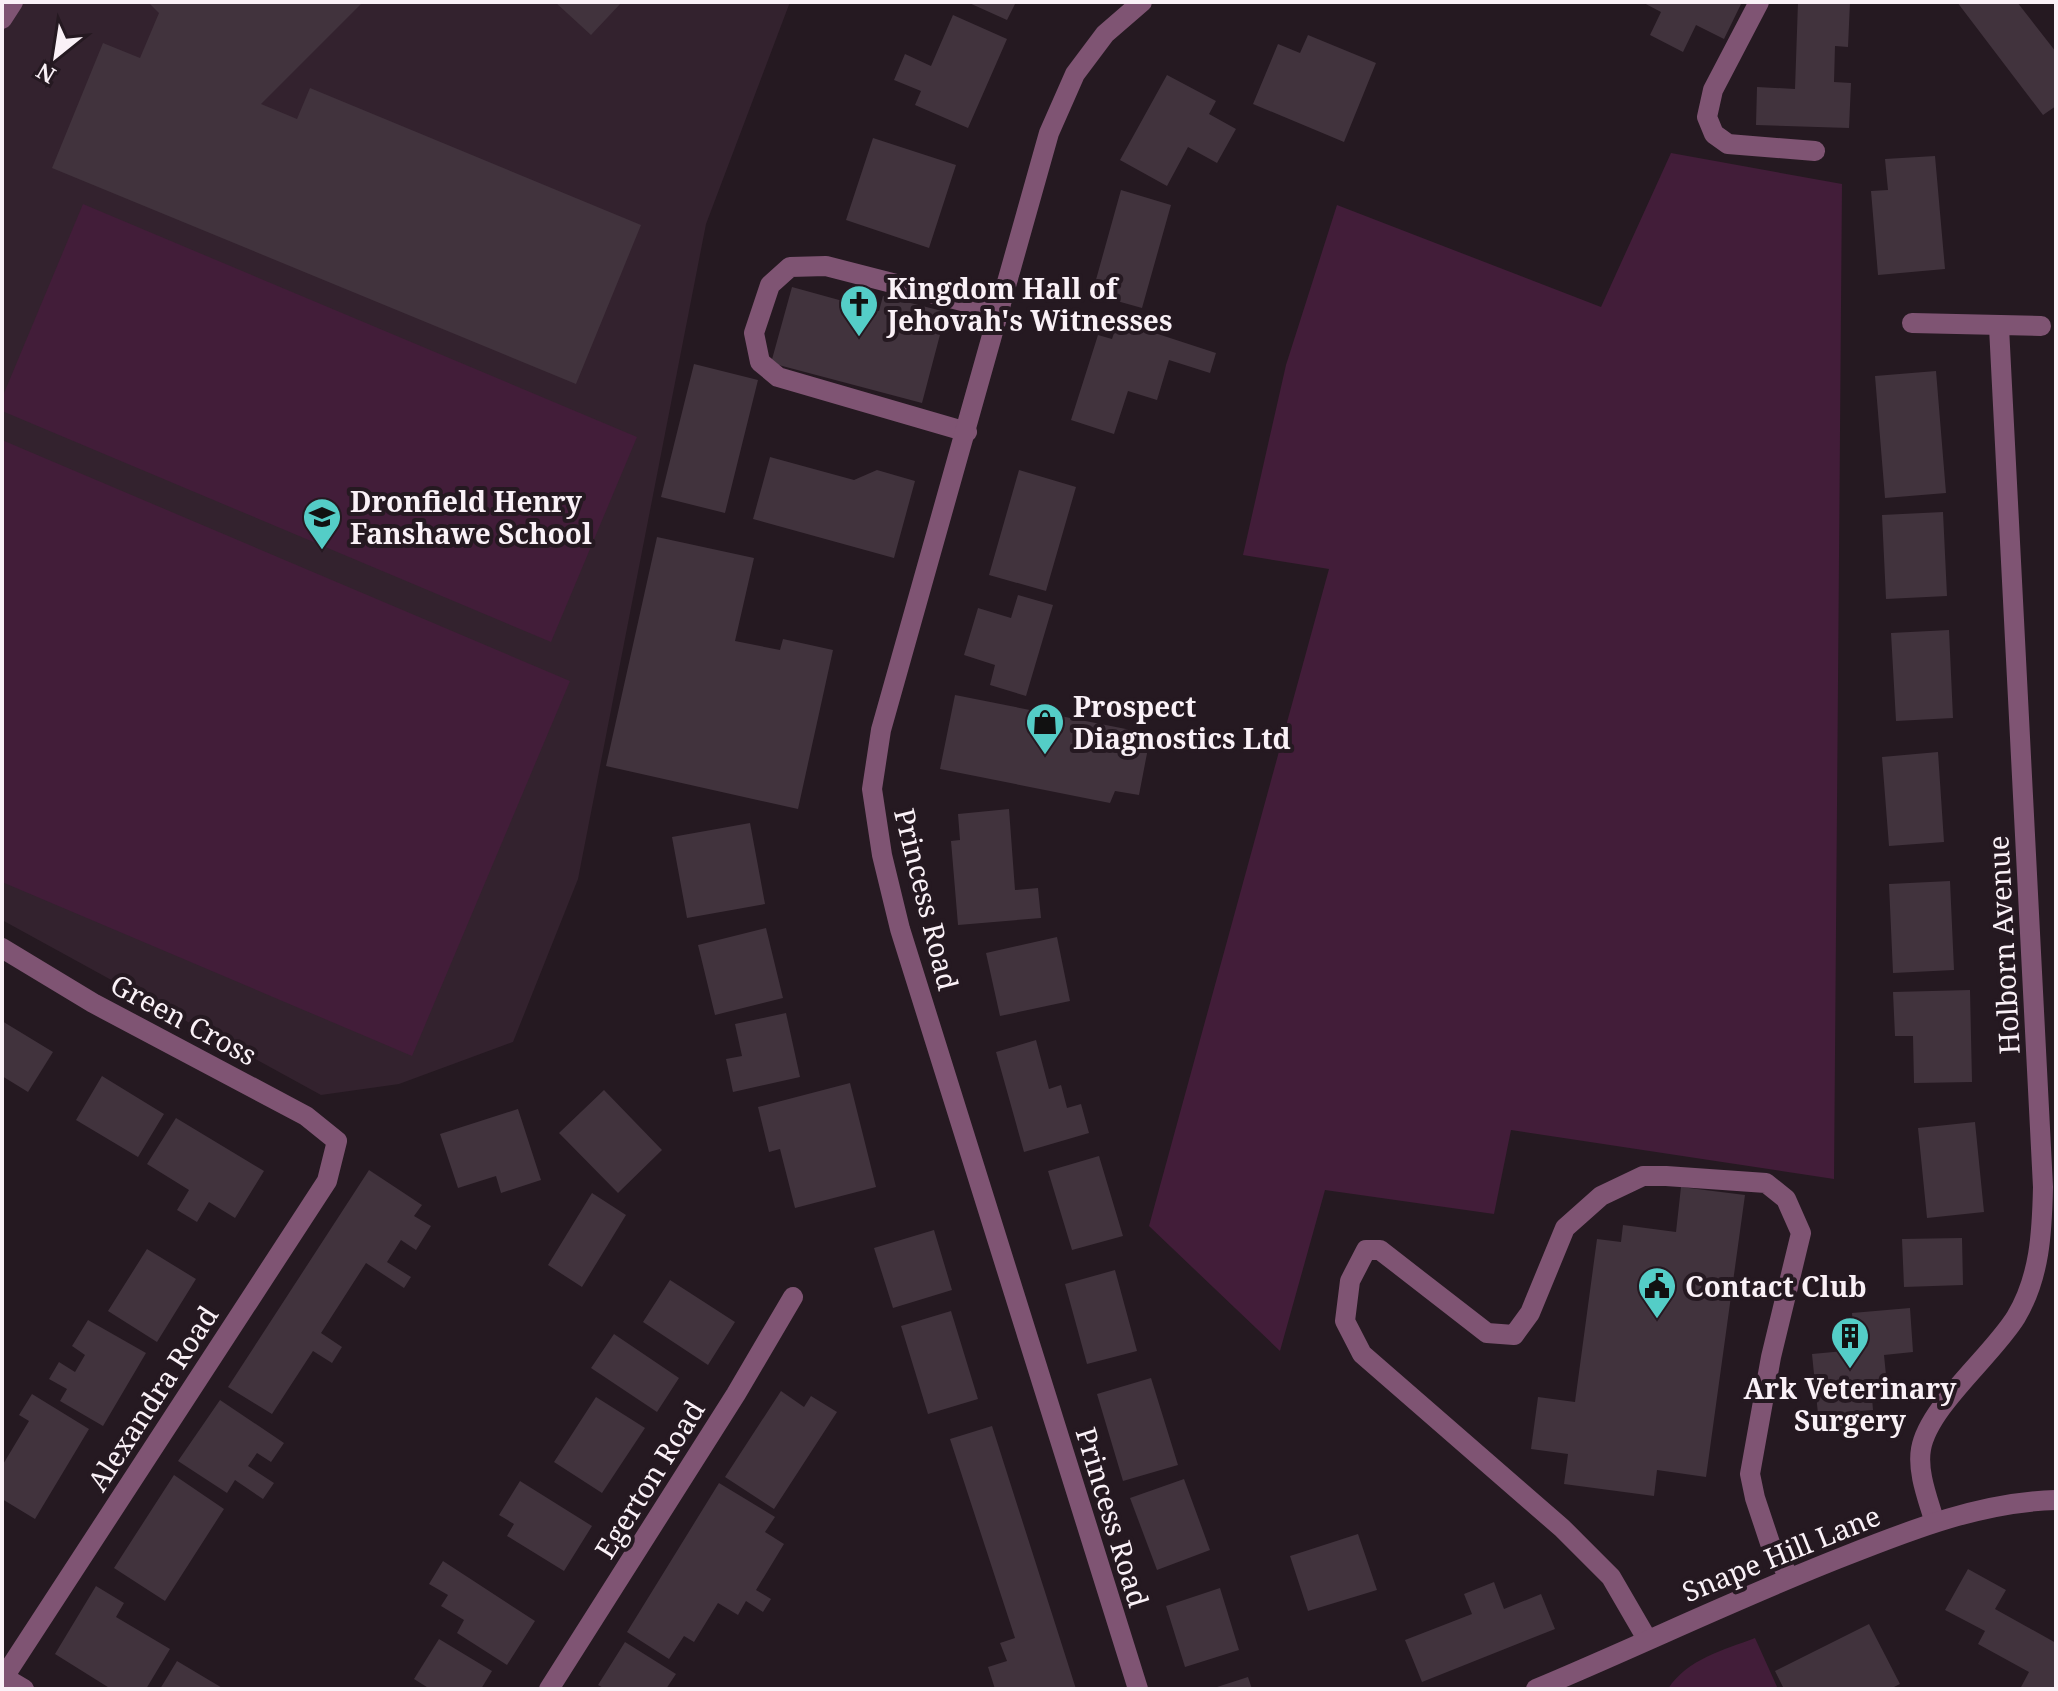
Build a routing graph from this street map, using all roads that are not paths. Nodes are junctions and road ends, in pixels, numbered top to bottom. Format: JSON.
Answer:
{"nodes":[{"id":1,"x":13,"y":2,"type":"edge"},
{"id":2,"x":1142,"y":2,"type":"edge"},
{"id":3,"x":1759,"y":2,"type":"edge"},
{"id":4,"x":2,"y":19,"type":"edge"},
{"id":5,"x":1815,"y":151,"type":"dead end"},
{"id":6,"x":1001,"y":311,"type":"junction"},
{"id":7,"x":1912,"y":323,"type":"dead end"},
{"id":8,"x":2041,"y":326,"type":"dead end"},
{"id":9,"x":1999,"y":327,"type":"junction"},
{"id":10,"x":967,"y":432,"type":"junction"},
{"id":11,"x":2,"y":948,"type":"edge"},
{"id":12,"x":337,"y":1141,"type":"joint"},
{"id":13,"x":793,"y":1297,"type":"dead end"},
{"id":14,"x":2056,"y":1500,"type":"edge"},
{"id":15,"x":1934,"y":1520,"type":"junction"},
{"id":16,"x":1789,"y":1577,"type":"junction"},
{"id":17,"x":1647,"y":1639,"type":"junction"},
{"id":18,"x":3,"y":1677,"type":"edge"},
{"id":19,"x":1569,"y":1683,"type":"edge"},
{"id":20,"x":24,"y":1689,"type":"edge"},
{"id":21,"x":549,"y":1689,"type":"edge"},
{"id":22,"x":1138,"y":1689,"type":"edge"},
{"id":23,"x":1536,"y":1689,"type":"edge"}],
"edges":[{"from":1,"to":4,"type":"street"},
{"from":2,"to":6,"type":"street","name":"Princess Road"},
{"from":3,"to":5,"type":"street"},
{"from":6,"to":10,"type":"street","name":"Princess Road"},
{"from":6,"to":10,"type":"street"},
{"from":7,"to":9,"type":"street"},
{"from":8,"to":9,"type":"street"},
{"from":9,"to":15,"type":"street","name":"Holborn Avenue"},
{"from":10,"to":22,"type":"street","name":"Princess Road"},
{"from":11,"to":12,"type":"street","name":"Green Cross"},
{"from":12,"to":18,"type":"street","name":"Alexandra Road"},
{"from":13,"to":21,"type":"street","name":"Egerton Road"},
{"from":14,"to":15,"type":"street","name":"Snape Hill Lane"},
{"from":15,"to":16,"type":"street","name":"Snape Hill Lane"},
{"from":16,"to":17,"type":"street","name":"Snape Hill Lane"},
{"from":16,"to":17,"type":"street"},
{"from":17,"to":19,"type":"street","name":"Snape Hill Lane"},
{"from":18,"to":20,"type":"street"},
{"from":19,"to":23,"type":"street","name":"Snape Hill Lane"}]}
